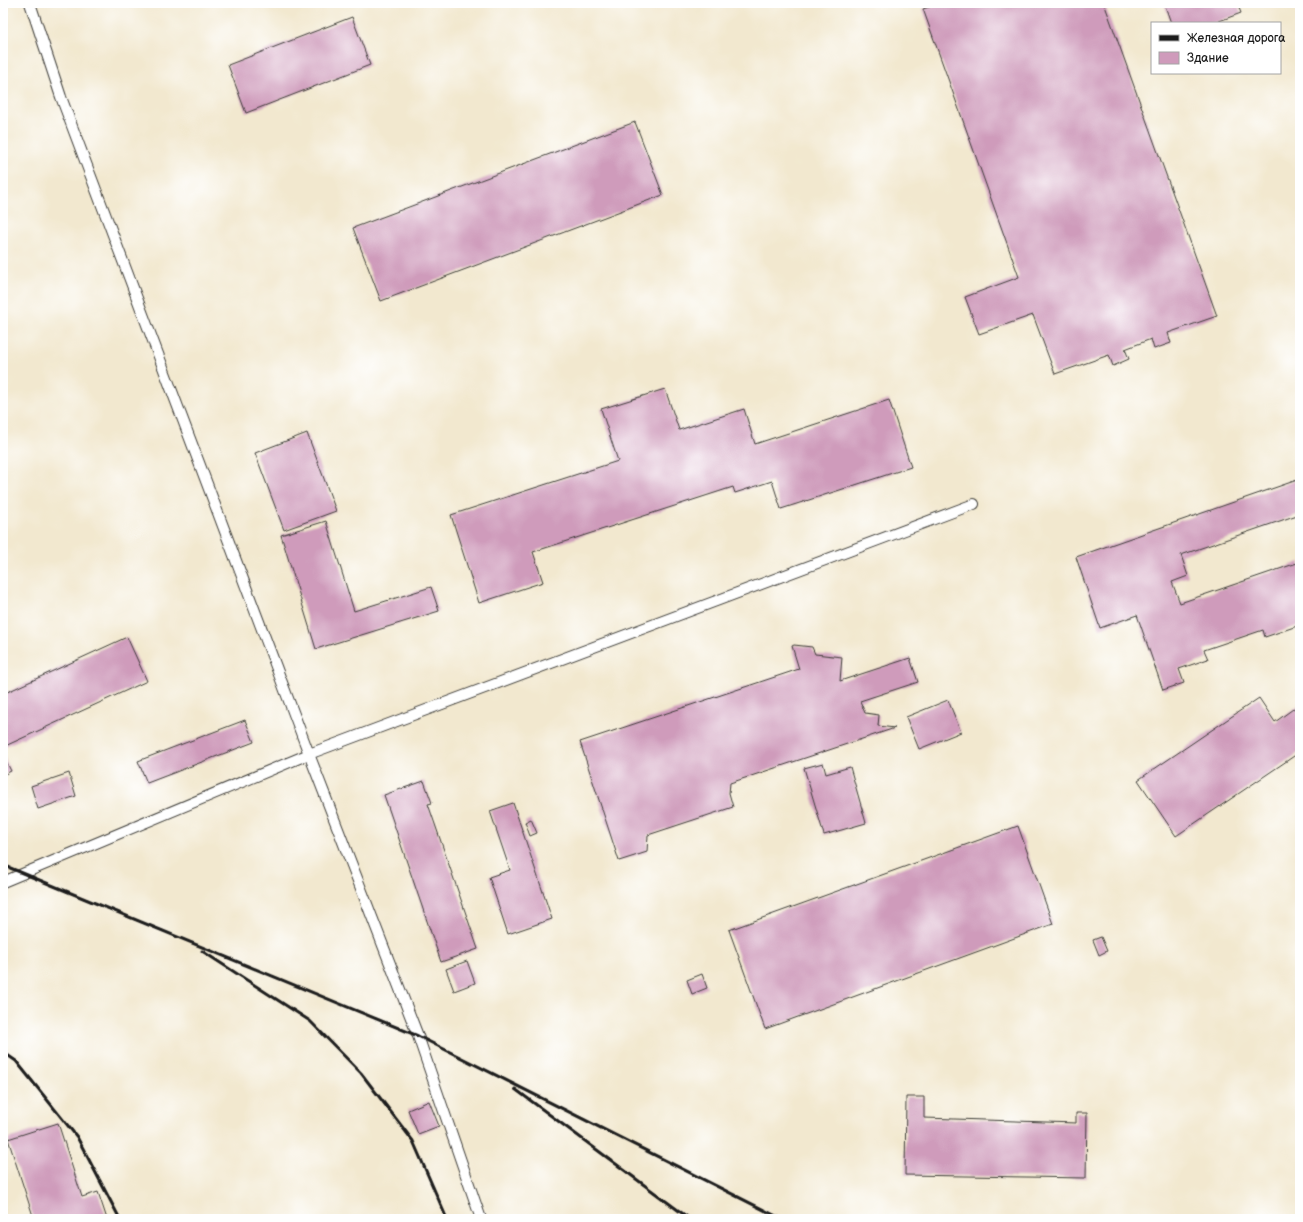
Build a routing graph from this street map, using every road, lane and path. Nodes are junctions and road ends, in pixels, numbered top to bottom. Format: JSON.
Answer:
{"nodes":[{"id":1,"x":30,"y":3,"type":"edge"},
{"id":2,"x":974,"y":504,"type":"dead end"},
{"id":3,"x":309,"y":754,"type":"junction"},
{"id":4,"x":3,"y":882,"type":"edge"},
{"id":5,"x":482,"y":1219,"type":"edge"}],
"edges":[{"from":1,"to":3,"type":"lane"},
{"from":2,"to":3,"type":"lane"},
{"from":3,"to":4,"type":"lane"},
{"from":3,"to":5,"type":"lane"}]}
